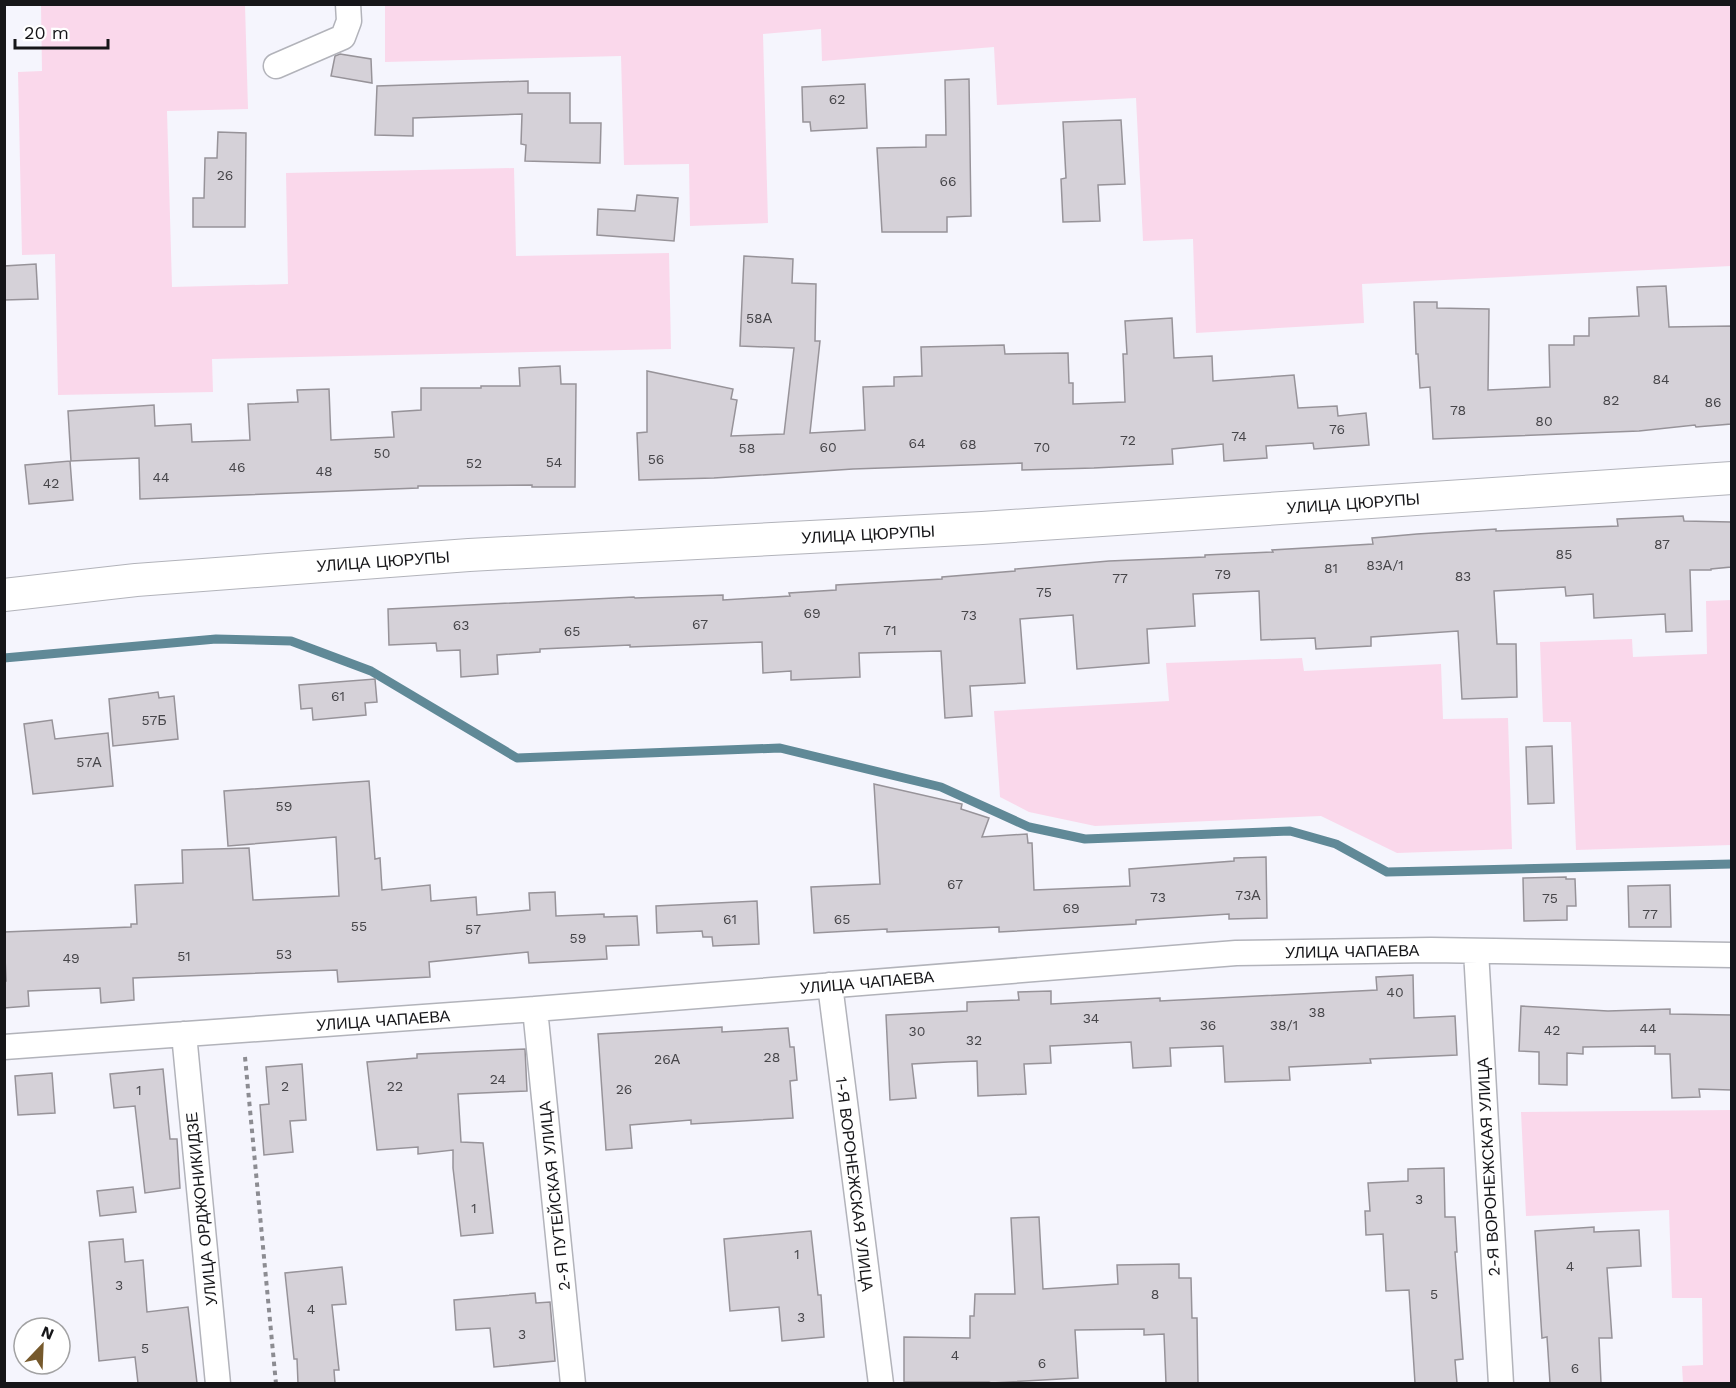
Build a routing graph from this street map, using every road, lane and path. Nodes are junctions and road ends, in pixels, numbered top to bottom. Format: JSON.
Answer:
{"nodes":[{"id":1,"x":348,"y":4,"type":"edge"},
{"id":2,"x":276,"y":66,"type":"dead end"},
{"id":3,"x":1731,"y":478,"type":"edge"},
{"id":4,"x":4,"y":595,"type":"edge"},
{"id":5,"x":1476,"y":951,"type":"junction"},
{"id":6,"x":1731,"y":955,"type":"edge"},
{"id":7,"x":830,"y":985,"type":"junction"},
{"id":8,"x":535,"y":1009,"type":"junction"},
{"id":9,"x":242,"y":1030,"type":"junction"},
{"id":10,"x":184,"y":1034,"type":"junction"},
{"id":11,"x":4,"y":1047,"type":"edge"},
{"id":12,"x":218,"y":1383,"type":"edge"},
{"id":13,"x":276,"y":1383,"type":"edge"},
{"id":14,"x":573,"y":1383,"type":"edge"},
{"id":15,"x":881,"y":1383,"type":"edge"},
{"id":16,"x":1501,"y":1383,"type":"edge"}],
"edges":[{"from":1,"to":2,"type":"street"},
{"from":3,"to":4,"type":"street","name":"УЛИЦА ЦЮРУПЫ"},
{"from":5,"to":6,"type":"street","name":"УЛИЦА ЧАПАЕВА"},
{"from":5,"to":7,"type":"street","name":"УЛИЦА ЧАПАЕВА"},
{"from":5,"to":16,"type":"street","name":"2-Я ВОРОНЕЖСКАЯ УЛИЦА"},
{"from":7,"to":8,"type":"street","name":"УЛИЦА ЧАПАЕВА"},
{"from":7,"to":15,"type":"street","name":"1-Я ВОРОНЕЖСКАЯ УЛИЦА"},
{"from":8,"to":9,"type":"street","name":"УЛИЦА ЧАПАЕВА"},
{"from":8,"to":14,"type":"street","name":"2-Я ПУТЕЙСКАЯ УЛИЦА"},
{"from":9,"to":10,"type":"street","name":"УЛИЦА ЧАПАЕВА"},
{"from":9,"to":13,"type":"path"},
{"from":10,"to":11,"type":"street","name":"УЛИЦА ЧАПАЕВА"},
{"from":10,"to":12,"type":"street","name":"УЛИЦА ОРДЖОНИКИДЗЕ"}]}
